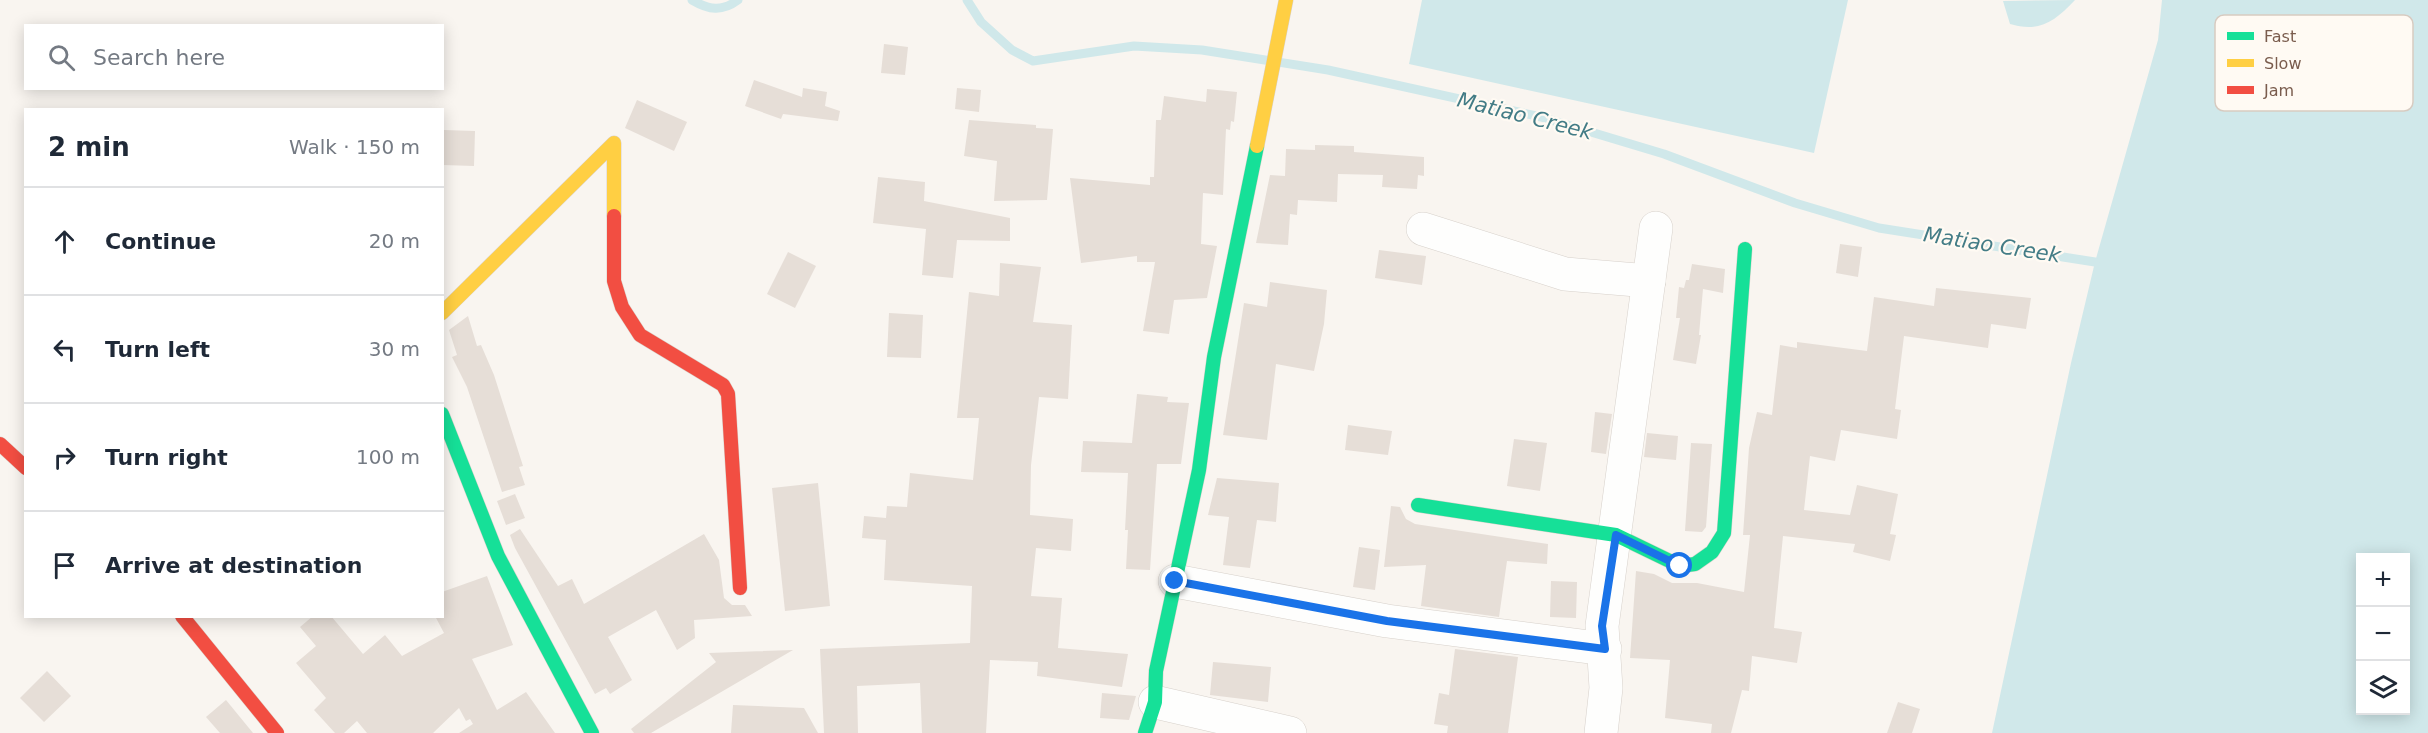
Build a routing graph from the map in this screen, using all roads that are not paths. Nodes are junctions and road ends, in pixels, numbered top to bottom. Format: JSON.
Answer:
{"nodes":[{"id":1,"x":1286,"y":0,"type":"edge"},
{"id":2,"x":1656,"y":228,"type":"dead end"},
{"id":3,"x":1423,"y":229,"type":"dead end"},
{"id":4,"x":1745,"y":249,"type":"dead end"},
{"id":5,"x":1649,"y":281,"type":"junction"},
{"id":6,"x":444,"y":311,"type":"edge"},
{"id":7,"x":444,"y":419,"type":"edge"},
{"id":8,"x":0,"y":444,"type":"edge"},
{"id":9,"x":24,"y":466,"type":"edge"},
{"id":10,"x":1418,"y":505,"type":"dead end"},
{"id":11,"x":1616,"y":535,"type":"junction"},
{"id":12,"x":1175,"y":581,"type":"junction"},
{"id":13,"x":740,"y":588,"type":"dead end"},
{"id":14,"x":184,"y":618,"type":"edge"},
{"id":15,"x":1605,"y":649,"type":"junction"},
{"id":16,"x":1155,"y":702,"type":"junction"},
{"id":17,"x":277,"y":733,"type":"edge"},
{"id":18,"x":592,"y":733,"type":"edge"},
{"id":19,"x":1145,"y":733,"type":"edge"},
{"id":20,"x":1290,"y":733,"type":"edge"},
{"id":21,"x":1601,"y":733,"type":"edge"}],
"edges":[{"from":1,"to":12,"type":"street"},
{"from":2,"to":5,"type":"street"},
{"from":3,"to":5,"type":"street"},
{"from":4,"to":11,"type":"street"},
{"from":5,"to":11,"type":"street"},
{"from":6,"to":13,"type":"street"},
{"from":7,"to":18,"type":"street"},
{"from":8,"to":9,"type":"street"},
{"from":10,"to":11,"type":"street"},
{"from":11,"to":15,"type":"street"},
{"from":12,"to":15,"type":"street"},
{"from":12,"to":16,"type":"street"},
{"from":14,"to":17,"type":"street"},
{"from":15,"to":21,"type":"street"},
{"from":16,"to":19,"type":"street"},
{"from":16,"to":20,"type":"street"}]}
